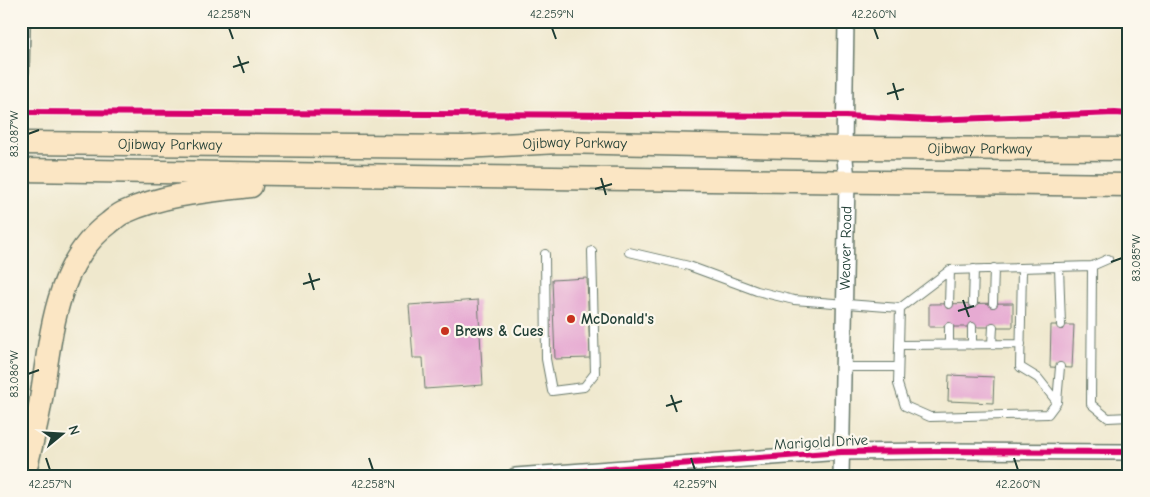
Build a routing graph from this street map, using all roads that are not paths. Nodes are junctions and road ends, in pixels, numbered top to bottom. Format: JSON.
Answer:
{"nodes":[{"id":1,"x":22,"y":21,"type":"edge"},
{"id":2,"x":846,"y":21,"type":"edge"},
{"id":3,"x":21,"y":71,"type":"edge"},
{"id":4,"x":21,"y":143,"type":"edge"},
{"id":5,"x":844,"y":148,"type":"junction"},
{"id":6,"x":1129,"y":149,"type":"edge"},
{"id":7,"x":21,"y":170,"type":"edge"},
{"id":8,"x":333,"y":176,"type":"junction"},
{"id":9,"x":847,"y":180,"type":"junction"},
{"id":10,"x":1129,"y":185,"type":"edge"},
{"id":11,"x":592,"y":251,"type":"dead end"},
{"id":12,"x":629,"y":252,"type":"dead end"},
{"id":13,"x":545,"y":254,"type":"dead end"},
{"id":14,"x":1108,"y":259,"type":"dead end"},
{"id":15,"x":1092,"y":266,"type":"junction"},
{"id":16,"x":1060,"y":267,"type":"junction"},
{"id":17,"x":994,"y":268,"type":"junction"},
{"id":18,"x":974,"y":269,"type":"junction"},
{"id":19,"x":1022,"y":269,"type":"junction"},
{"id":20,"x":950,"y":270,"type":"junction"},
{"id":21,"x":973,"y":303,"type":"dead end"},
{"id":22,"x":993,"y":303,"type":"dead end"},
{"id":23,"x":949,"y":304,"type":"dead end"},
{"id":24,"x":844,"y":305,"type":"junction"},
{"id":25,"x":900,"y":308,"type":"junction"},
{"id":26,"x":1061,"y":325,"type":"dead end"},
{"id":27,"x":949,"y":327,"type":"dead end"},
{"id":28,"x":972,"y":327,"type":"dead end"},
{"id":29,"x":992,"y":327,"type":"dead end"},
{"id":30,"x":899,"y":344,"type":"junction"},
{"id":31,"x":949,"y":344,"type":"junction"},
{"id":32,"x":992,"y":344,"type":"junction"},
{"id":33,"x":1021,"y":344,"type":"junction"},
{"id":34,"x":972,"y":345,"type":"junction"},
{"id":35,"x":843,"y":367,"type":"junction"},
{"id":36,"x":898,"y":367,"type":"junction"},
{"id":37,"x":1060,"y":367,"type":"dead end"},
{"id":38,"x":1057,"y":402,"type":"junction"},
{"id":39,"x":1129,"y":417,"type":"edge"},
{"id":40,"x":842,"y":452,"type":"junction"},
{"id":41,"x":1129,"y":452,"type":"edge"},
{"id":42,"x":24,"y":476,"type":"edge"},
{"id":43,"x":515,"y":476,"type":"edge"},
{"id":44,"x":841,"y":476,"type":"edge"}],
"edges":[{"from":1,"to":3,"type":"street"},
{"from":2,"to":5,"type":"street","name":"Weaver Road"},
{"from":4,"to":5,"type":"main road","name":"Ojibway Parkway"},
{"from":5,"to":6,"type":"main road","name":"Ojibway Parkway"},
{"from":5,"to":9,"type":"street","name":"Weaver Road"},
{"from":7,"to":8,"type":"main road","name":"Ojibway Parkway"},
{"from":8,"to":9,"type":"main road","name":"Ojibway Parkway"},
{"from":8,"to":42,"type":"main road"},
{"from":9,"to":10,"type":"main road","name":"Ojibway Parkway"},
{"from":9,"to":24,"type":"street","name":"Weaver Road"},
{"from":11,"to":13,"type":"lane"},
{"from":12,"to":24,"type":"lane"},
{"from":14,"to":15,"type":"lane"},
{"from":15,"to":16,"type":"lane"},
{"from":15,"to":39,"type":"lane"},
{"from":16,"to":19,"type":"lane"},
{"from":16,"to":26,"type":"lane"},
{"from":17,"to":18,"type":"lane"},
{"from":17,"to":19,"type":"lane"},
{"from":17,"to":22,"type":"lane"},
{"from":18,"to":20,"type":"lane"},
{"from":18,"to":21,"type":"lane"},
{"from":19,"to":33,"type":"lane"},
{"from":20,"to":23,"type":"lane"},
{"from":20,"to":25,"type":"lane"},
{"from":24,"to":25,"type":"lane"},
{"from":24,"to":35,"type":"street","name":"Weaver Road"},
{"from":25,"to":30,"type":"lane"},
{"from":27,"to":31,"type":"lane"},
{"from":28,"to":34,"type":"lane"},
{"from":29,"to":32,"type":"lane"},
{"from":30,"to":31,"type":"lane"},
{"from":30,"to":36,"type":"lane"},
{"from":31,"to":34,"type":"lane"},
{"from":32,"to":33,"type":"lane"},
{"from":32,"to":34,"type":"lane"},
{"from":33,"to":38,"type":"lane"},
{"from":35,"to":36,"type":"lane"},
{"from":35,"to":40,"type":"street","name":"Weaver Road"},
{"from":36,"to":38,"type":"lane"},
{"from":37,"to":38,"type":"lane"},
{"from":40,"to":41,"type":"street","name":"Marigold Drive"},
{"from":40,"to":43,"type":"street","name":"Marigold Drive"},
{"from":40,"to":44,"type":"street","name":"Weaver Road"}]}
